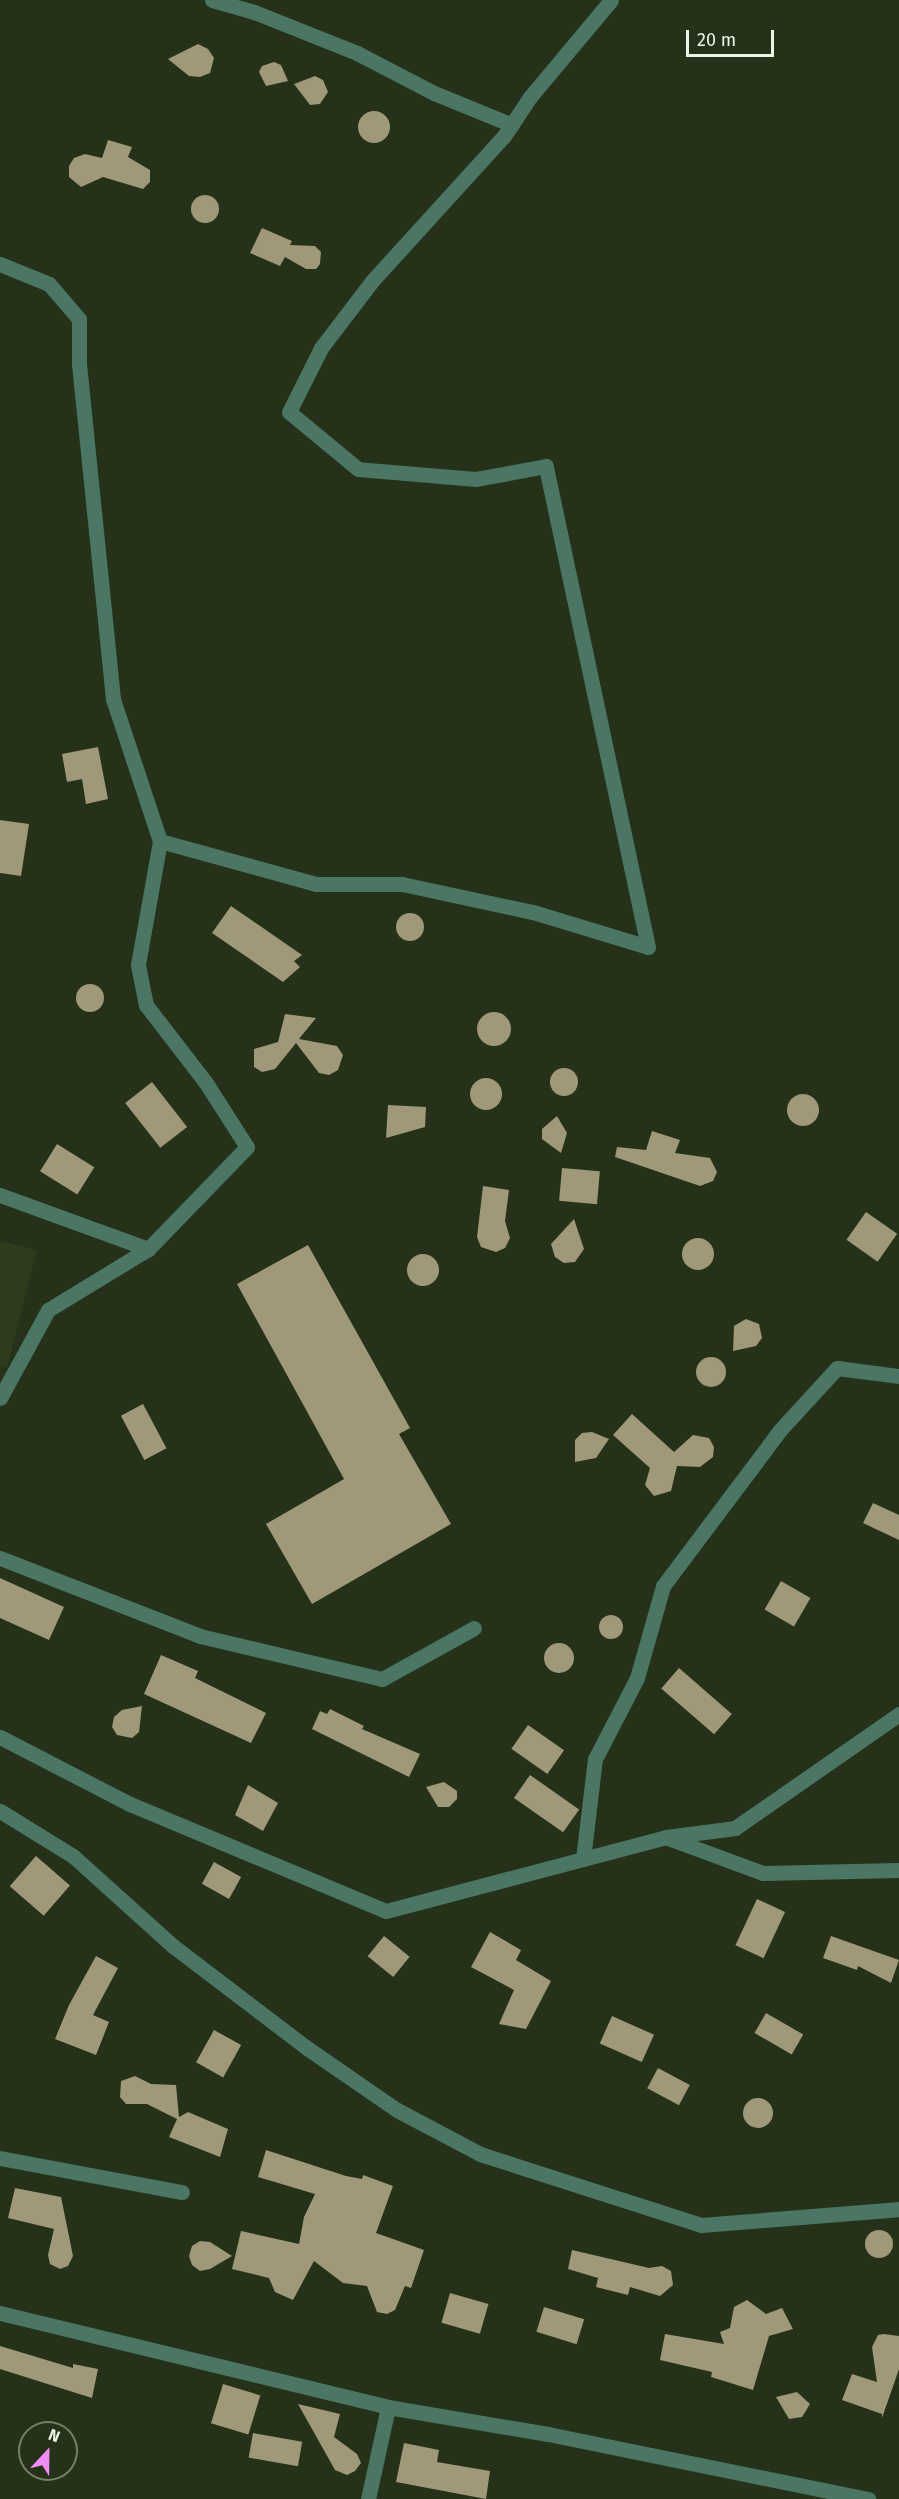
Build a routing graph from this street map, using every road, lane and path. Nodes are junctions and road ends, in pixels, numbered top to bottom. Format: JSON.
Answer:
{"nodes":[{"id":1,"x":212,"y":0,"type":"edge"},
{"id":2,"x":612,"y":0,"type":"edge"},
{"id":3,"x":512,"y":125,"type":"junction"},
{"id":4,"x":0,"y":264,"type":"edge"},
{"id":5,"x":160,"y":841,"type":"junction"},
{"id":6,"x":0,"y":1195,"type":"edge"},
{"id":7,"x":148,"y":1249,"type":"junction"},
{"id":8,"x":899,"y":1376,"type":"edge"},
{"id":9,"x":0,"y":1398,"type":"edge"},
{"id":10,"x":0,"y":1558,"type":"edge"},
{"id":11,"x":474,"y":1628,"type":"dead end"},
{"id":12,"x":899,"y":1714,"type":"edge"},
{"id":13,"x":0,"y":1737,"type":"edge"},
{"id":14,"x":0,"y":1811,"type":"edge"},
{"id":15,"x":666,"y":1836,"type":"junction"},
{"id":16,"x":583,"y":1859,"type":"junction"},
{"id":17,"x":899,"y":1870,"type":"edge"},
{"id":18,"x":0,"y":2158,"type":"edge"},
{"id":19,"x":182,"y":2192,"type":"dead end"},
{"id":20,"x":899,"y":2209,"type":"edge"},
{"id":21,"x":0,"y":2313,"type":"edge"},
{"id":22,"x":388,"y":2407,"type":"junction"},
{"id":23,"x":368,"y":2499,"type":"edge"},
{"id":24,"x":868,"y":2499,"type":"edge"}],
"edges":[{"from":1,"to":3,"type":"street"},
{"from":2,"to":3,"type":"street"},
{"from":3,"to":5,"type":"street"},
{"from":4,"to":5,"type":"street"},
{"from":5,"to":7,"type":"street"},
{"from":6,"to":7,"type":"street"},
{"from":7,"to":9,"type":"street"},
{"from":8,"to":16,"type":"street"},
{"from":10,"to":11,"type":"street"},
{"from":12,"to":15,"type":"street"},
{"from":13,"to":16,"type":"street"},
{"from":14,"to":20,"type":"street"},
{"from":15,"to":16,"type":"street"},
{"from":15,"to":17,"type":"street"},
{"from":18,"to":19,"type":"street"},
{"from":21,"to":22,"type":"street"},
{"from":22,"to":23,"type":"street"},
{"from":22,"to":24,"type":"street"}]}
